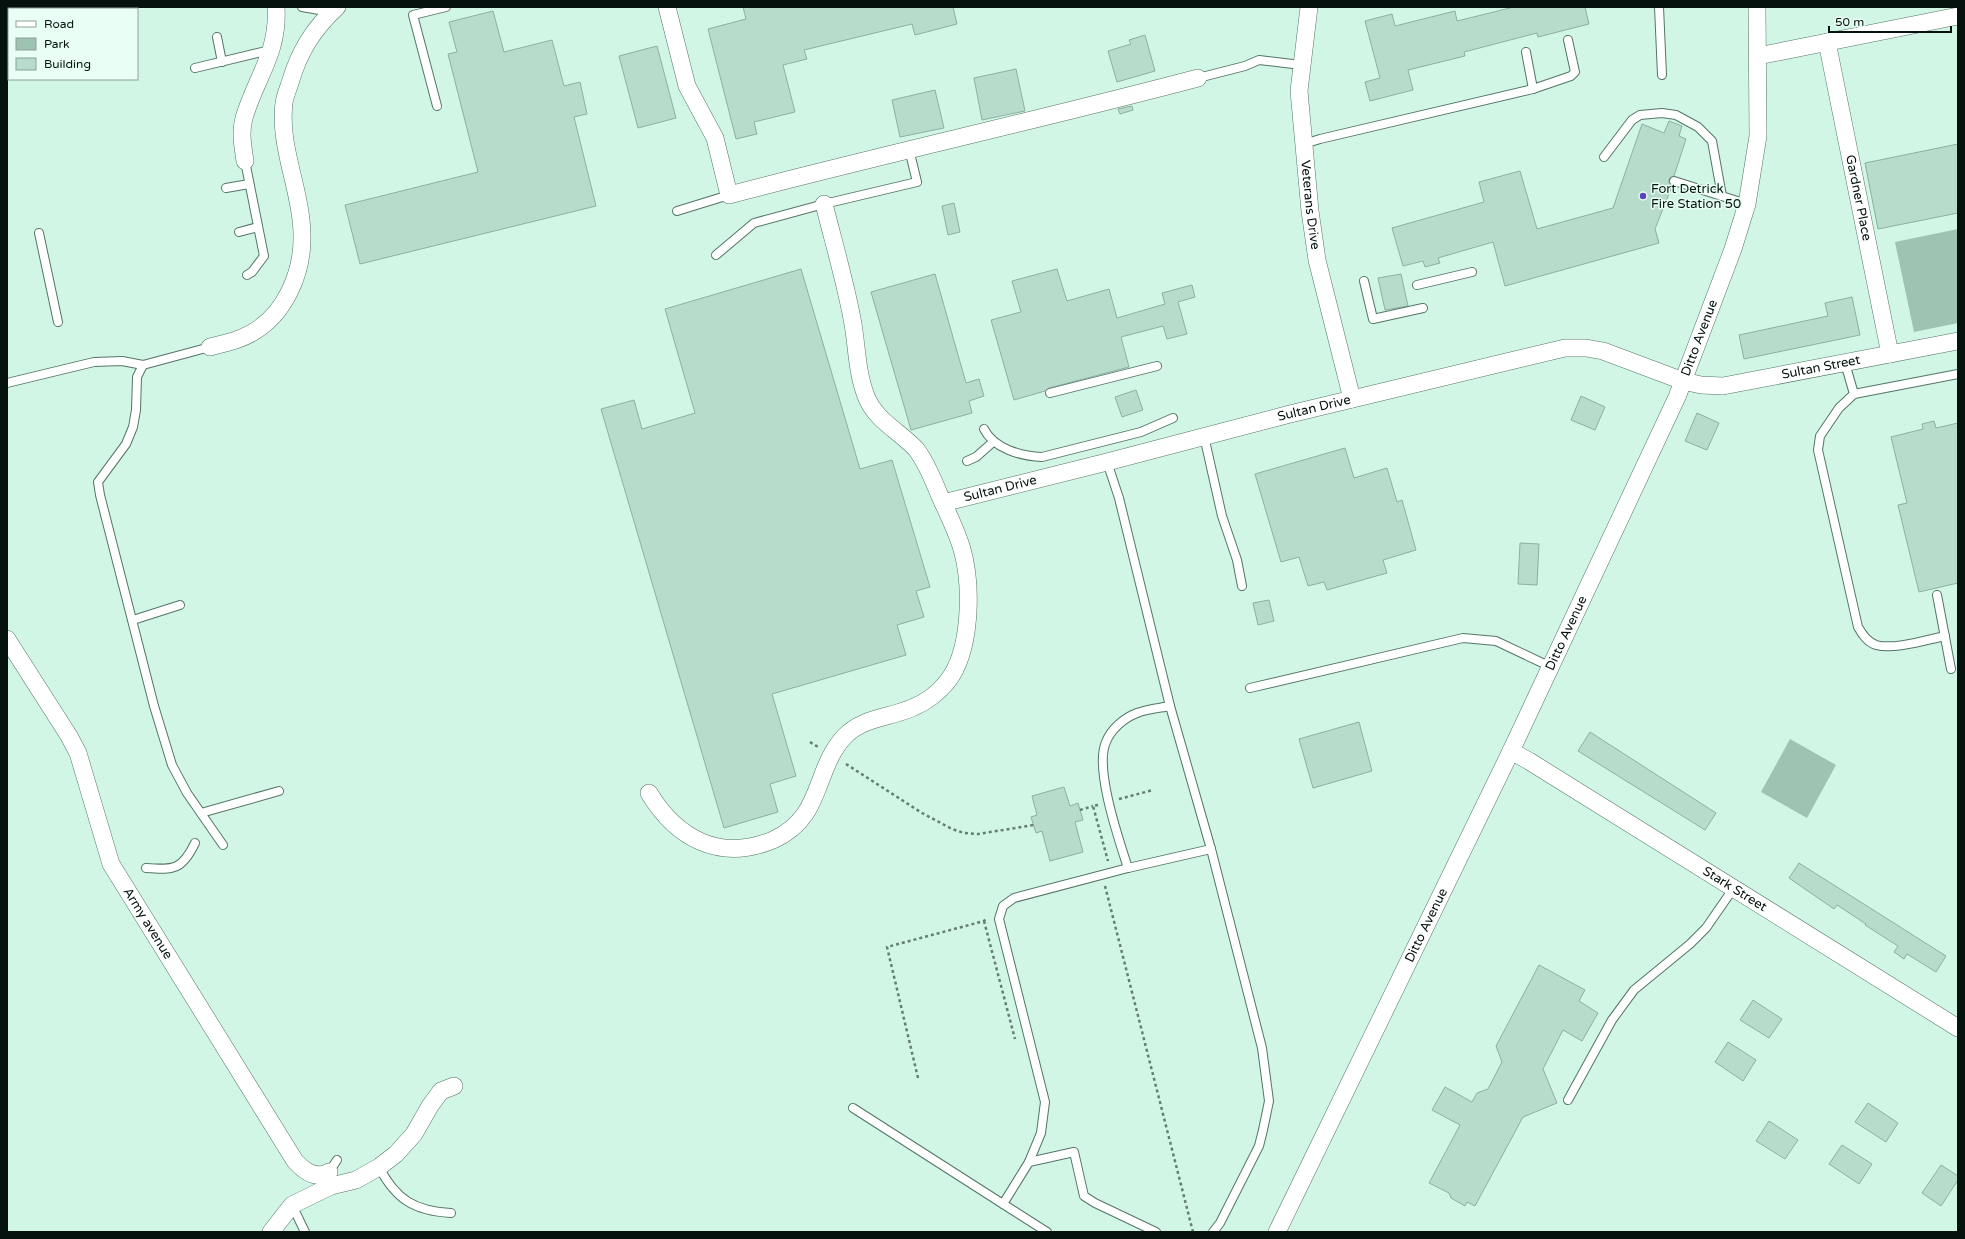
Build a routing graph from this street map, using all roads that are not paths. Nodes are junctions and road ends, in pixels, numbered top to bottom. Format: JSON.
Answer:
{"nodes":[{"id":1,"x":276,"y":7,"type":"edge"},
{"id":2,"x":302,"y":7,"type":"edge"},
{"id":3,"x":446,"y":7,"type":"edge"},
{"id":4,"x":667,"y":7,"type":"edge"},
{"id":5,"x":1309,"y":7,"type":"edge"},
{"id":6,"x":1659,"y":7,"type":"edge"},
{"id":7,"x":1757,"y":7,"type":"edge"},
{"id":8,"x":334,"y":10,"type":"edge"},
{"id":9,"x":1958,"y":16,"type":"edge"},
{"id":10,"x":217,"y":37,"type":"dead end"},
{"id":11,"x":1568,"y":40,"type":"dead end"},
{"id":12,"x":1827,"y":42,"type":"junction"},
{"id":13,"x":272,"y":50,"type":"junction"},
{"id":14,"x":1526,"y":52,"type":"dead end"},
{"id":15,"x":1758,"y":56,"type":"junction"},
{"id":16,"x":222,"y":62,"type":"junction"},
{"id":17,"x":1301,"y":65,"type":"junction"},
{"id":18,"x":196,"y":68,"type":"dead end"},
{"id":19,"x":1662,"y":75,"type":"dead end"},
{"id":20,"x":1198,"y":78,"type":"joint"},
{"id":21,"x":1533,"y":89,"type":"junction"},
{"id":22,"x":437,"y":106,"type":"dead end"},
{"id":23,"x":1304,"y":144,"type":"junction"},
{"id":24,"x":909,"y":149,"type":"junction"},
{"id":25,"x":1604,"y":157,"type":"dead end"},
{"id":26,"x":245,"y":161,"type":"joint"},
{"id":27,"x":1674,"y":180,"type":"dead end"},
{"id":28,"x":249,"y":184,"type":"junction"},
{"id":29,"x":226,"y":188,"type":"dead end"},
{"id":30,"x":729,"y":194,"type":"junction"},
{"id":31,"x":1722,"y":196,"type":"junction"},
{"id":32,"x":824,"y":204,"type":"junction"},
{"id":33,"x":1747,"y":204,"type":"junction"},
{"id":34,"x":677,"y":211,"type":"dead end"},
{"id":35,"x":258,"y":228,"type":"junction"},
{"id":36,"x":239,"y":232,"type":"dead end"},
{"id":37,"x":39,"y":233,"type":"dead end"},
{"id":38,"x":716,"y":256,"type":"dead end"},
{"id":39,"x":1472,"y":272,"type":"dead end"},
{"id":40,"x":246,"y":275,"type":"dead end"},
{"id":41,"x":1364,"y":281,"type":"dead end"},
{"id":42,"x":1417,"y":285,"type":"dead end"},
{"id":43,"x":1423,"y":308,"type":"dead end"},
{"id":44,"x":58,"y":322,"type":"dead end"},
{"id":45,"x":1958,"y":341,"type":"edge"},
{"id":46,"x":210,"y":347,"type":"joint"},
{"id":47,"x":1890,"y":354,"type":"junction"},
{"id":48,"x":1845,"y":363,"type":"junction"},
{"id":49,"x":144,"y":365,"type":"junction"},
{"id":50,"x":1157,"y":366,"type":"dead end"},
{"id":51,"x":1958,"y":374,"type":"edge"},
{"id":52,"x":1683,"y":381,"type":"junction"},
{"id":53,"x":7,"y":384,"type":"edge"},
{"id":54,"x":1050,"y":393,"type":"dead end"},
{"id":55,"x":1854,"y":394,"type":"junction"},
{"id":56,"x":1352,"y":399,"type":"junction"},
{"id":57,"x":1173,"y":418,"type":"dead end"},
{"id":58,"x":984,"y":429,"type":"dead end"},
{"id":59,"x":1204,"y":436,"type":"junction"},
{"id":60,"x":993,"y":442,"type":"junction"},
{"id":61,"x":967,"y":462,"type":"dead end"},
{"id":62,"x":1107,"y":462,"type":"junction"},
{"id":63,"x":944,"y":503,"type":"junction"},
{"id":64,"x":1242,"y":586,"type":"dead end"},
{"id":65,"x":1937,"y":595,"type":"dead end"},
{"id":66,"x":180,"y":605,"type":"dead end"},
{"id":67,"x":133,"y":620,"type":"junction"},
{"id":68,"x":1945,"y":636,"type":"junction"},
{"id":69,"x":7,"y":639,"type":"edge"},
{"id":70,"x":1550,"y":667,"type":"junction"},
{"id":71,"x":1951,"y":668,"type":"dead end"},
{"id":72,"x":1250,"y":688,"type":"dead end"},
{"id":73,"x":1170,"y":706,"type":"junction"},
{"id":74,"x":1511,"y":751,"type":"junction"},
{"id":75,"x":279,"y":791,"type":"dead end"},
{"id":76,"x":649,"y":793,"type":"dead end"},
{"id":77,"x":201,"y":813,"type":"junction"},
{"id":78,"x":195,"y":843,"type":"dead end"},
{"id":79,"x":223,"y":845,"type":"dead end"},
{"id":80,"x":1211,"y":849,"type":"junction"},
{"id":81,"x":146,"y":868,"type":"dead end"},
{"id":82,"x":1128,"y":868,"type":"junction"},
{"id":83,"x":1733,"y":889,"type":"junction"},
{"id":84,"x":1958,"y":1028,"type":"edge"},
{"id":85,"x":454,"y":1086,"type":"dead end"},
{"id":86,"x":1568,"y":1100,"type":"dead end"},
{"id":87,"x":853,"y":1108,"type":"dead end"},
{"id":88,"x":1029,"y":1162,"type":"junction"},
{"id":89,"x":333,"y":1166,"type":"dead end"},
{"id":90,"x":379,"y":1167,"type":"junction"},
{"id":91,"x":1003,"y":1204,"type":"junction"},
{"id":92,"x":292,"y":1205,"type":"junction"},
{"id":93,"x":451,"y":1213,"type":"dead end"},
{"id":94,"x":270,"y":1232,"type":"edge"},
{"id":95,"x":305,"y":1232,"type":"edge"},
{"id":96,"x":1047,"y":1232,"type":"edge"},
{"id":97,"x":1156,"y":1232,"type":"edge"},
{"id":98,"x":1213,"y":1232,"type":"edge"},
{"id":99,"x":1277,"y":1232,"type":"edge"}],
"edges":[{"from":1,"to":13,"type":"street"},
{"from":2,"to":8,"type":"lane"},
{"from":3,"to":22,"type":"lane"},
{"from":4,"to":30,"type":"street"},
{"from":5,"to":17,"type":"street","name":"Veterans Drive"},
{"from":6,"to":19,"type":"lane"},
{"from":7,"to":15,"type":"street","name":"Ditto Avenue"},
{"from":8,"to":46,"type":"street"},
{"from":9,"to":12,"type":"street"},
{"from":10,"to":16,"type":"lane"},
{"from":11,"to":21,"type":"lane"},
{"from":12,"to":15,"type":"street"},
{"from":12,"to":47,"type":"street","name":"Gardner Place"},
{"from":13,"to":16,"type":"lane"},
{"from":13,"to":26,"type":"street"},
{"from":14,"to":21,"type":"lane"},
{"from":15,"to":33,"type":"street","name":"Ditto Avenue"},
{"from":16,"to":18,"type":"lane"},
{"from":17,"to":20,"type":"lane"},
{"from":17,"to":23,"type":"street","name":"Veterans Drive"},
{"from":20,"to":24,"type":"street"},
{"from":21,"to":23,"type":"lane"},
{"from":23,"to":56,"type":"street","name":"Veterans Drive"},
{"from":24,"to":30,"type":"street"},
{"from":24,"to":32,"type":"lane"},
{"from":25,"to":31,"type":"lane"},
{"from":26,"to":28,"type":"lane"},
{"from":27,"to":31,"type":"lane"},
{"from":28,"to":29,"type":"lane"},
{"from":28,"to":35,"type":"lane"},
{"from":30,"to":34,"type":"lane"},
{"from":31,"to":33,"type":"lane"},
{"from":32,"to":38,"type":"lane"},
{"from":32,"to":63,"type":"street"},
{"from":33,"to":52,"type":"street","name":"Ditto Avenue"},
{"from":35,"to":36,"type":"lane"},
{"from":35,"to":40,"type":"lane"},
{"from":37,"to":44,"type":"lane"},
{"from":39,"to":42,"type":"lane"},
{"from":41,"to":43,"type":"lane"},
{"from":45,"to":47,"type":"street","name":"Sultan Street"},
{"from":46,"to":49,"type":"lane"},
{"from":47,"to":48,"type":"street","name":"Sultan Street"},
{"from":48,"to":52,"type":"street","name":"Sultan Street"},
{"from":48,"to":55,"type":"lane"},
{"from":49,"to":53,"type":"lane"},
{"from":49,"to":67,"type":"lane"},
{"from":50,"to":54,"type":"lane"},
{"from":51,"to":55,"type":"lane"},
{"from":52,"to":56,"type":"street","name":"Sultan Drive"},
{"from":52,"to":70,"type":"street","name":"Ditto Avenue"},
{"from":55,"to":68,"type":"lane"},
{"from":56,"to":59,"type":"street","name":"Sultan Drive"},
{"from":57,"to":60,"type":"lane"},
{"from":58,"to":60,"type":"lane"},
{"from":59,"to":62,"type":"street","name":"Sultan Drive"},
{"from":59,"to":64,"type":"lane"},
{"from":60,"to":61,"type":"lane"},
{"from":62,"to":63,"type":"street","name":"Sultan Drive"},
{"from":62,"to":73,"type":"lane"},
{"from":63,"to":76,"type":"street"},
{"from":65,"to":68,"type":"lane"},
{"from":66,"to":67,"type":"lane"},
{"from":67,"to":77,"type":"lane"},
{"from":68,"to":71,"type":"lane"},
{"from":69,"to":89,"type":"street","name":"Army avenue"},
{"from":70,"to":72,"type":"lane"},
{"from":70,"to":74,"type":"street","name":"Ditto Avenue"},
{"from":73,"to":80,"type":"lane"},
{"from":73,"to":82,"type":"lane"},
{"from":74,"to":83,"type":"street","name":"Stark Street"},
{"from":74,"to":99,"type":"street","name":"Ditto Avenue"},
{"from":75,"to":77,"type":"lane"},
{"from":77,"to":79,"type":"lane"},
{"from":78,"to":81,"type":"lane"},
{"from":80,"to":82,"type":"lane"},
{"from":80,"to":98,"type":"lane"},
{"from":82,"to":88,"type":"lane"},
{"from":83,"to":84,"type":"street","name":"Stark Street"},
{"from":83,"to":86,"type":"lane"},
{"from":85,"to":90,"type":"street"},
{"from":87,"to":91,"type":"lane"},
{"from":88,"to":91,"type":"lane"},
{"from":88,"to":97,"type":"lane"},
{"from":90,"to":92,"type":"street"},
{"from":90,"to":93,"type":"lane"},
{"from":91,"to":96,"type":"lane"},
{"from":92,"to":94,"type":"street"},
{"from":92,"to":95,"type":"lane"}]}
